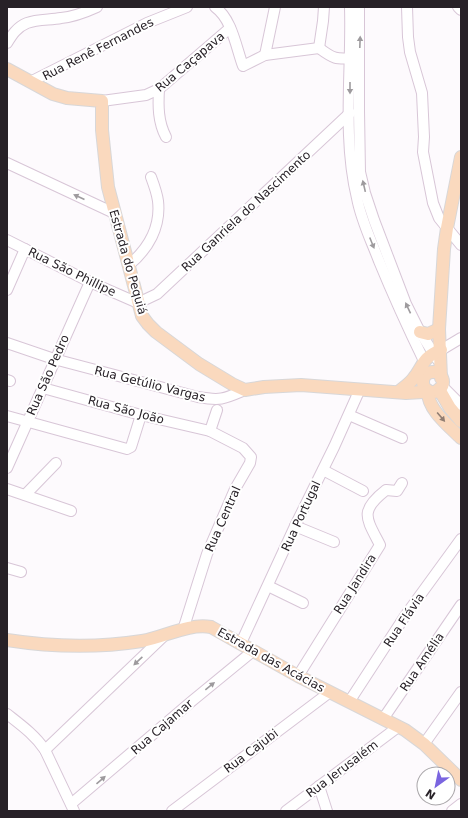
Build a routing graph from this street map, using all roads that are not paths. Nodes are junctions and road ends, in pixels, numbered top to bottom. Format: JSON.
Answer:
{"nodes":[{"id":1,"x":97,"y":7,"type":"edge"},
{"id":2,"x":187,"y":7,"type":"edge"},
{"id":3,"x":215,"y":7,"type":"edge"},
{"id":4,"x":275,"y":7,"type":"edge"},
{"id":5,"x":324,"y":7,"type":"edge"},
{"id":6,"x":350,"y":7,"type":"edge"},
{"id":7,"x":360,"y":7,"type":"edge"},
{"id":8,"x":407,"y":7,"type":"edge"},
{"id":9,"x":458,"y":7,"type":"edge"},
{"id":10,"x":461,"y":10,"type":"edge"},
{"id":11,"x":230,"y":28,"type":"junction"},
{"id":12,"x":7,"y":43,"type":"edge"},
{"id":13,"x":319,"y":48,"type":"junction"},
{"id":14,"x":265,"y":55,"type":"junction"},
{"id":15,"x":355,"y":58,"type":"junction"},
{"id":16,"x":7,"y":69,"type":"edge"},
{"id":17,"x":30,"y":82,"type":"junction"},
{"id":18,"x":159,"y":90,"type":"junction"},
{"id":19,"x":102,"y":101,"type":"junction"},
{"id":20,"x":350,"y":113,"type":"junction"},
{"id":21,"x":166,"y":137,"type":"dead end"},
{"id":22,"x":461,"y":156,"type":"edge"},
{"id":23,"x":7,"y":163,"type":"edge"},
{"id":24,"x":151,"y":177,"type":"dead end"},
{"id":25,"x":114,"y":213,"type":"junction"},
{"id":26,"x":446,"y":228,"type":"junction"},
{"id":27,"x":7,"y":240,"type":"edge"},
{"id":28,"x":461,"y":245,"type":"edge"},
{"id":29,"x":25,"y":249,"type":"junction"},
{"id":30,"x":128,"y":265,"type":"junction"},
{"id":31,"x":390,"y":274,"type":"junction"},
{"id":32,"x":90,"y":282,"type":"junction"},
{"id":33,"x":7,"y":290,"type":"edge"},
{"id":34,"x":138,"y":303,"type":"junction"},
{"id":35,"x":439,"y":329,"type":"junction"},
{"id":36,"x":420,"y":332,"type":"junction"},
{"id":37,"x":461,"y":338,"type":"edge"},
{"id":38,"x":7,"y":342,"type":"edge"},
{"id":39,"x":437,"y":352,"type":"junction"},
{"id":40,"x":54,"y":359,"type":"junction"},
{"id":41,"x":424,"y":361,"type":"junction"},
{"id":42,"x":422,"y":376,"type":"junction"},
{"id":43,"x":436,"y":383,"type":"junction"},
{"id":44,"x":43,"y":388,"type":"junction"},
{"id":45,"x":360,"y":389,"type":"junction"},
{"id":46,"x":245,"y":390,"type":"junction"},
{"id":47,"x":398,"y":392,"type":"junction"},
{"id":48,"x":459,"y":399,"type":"edge"},
{"id":49,"x":217,"y":410,"type":"dead end"},
{"id":50,"x":141,"y":415,"type":"junction"},
{"id":51,"x":349,"y":415,"type":"junction"},
{"id":52,"x":7,"y":416,"type":"edge"},
{"id":53,"x":461,"y":420,"type":"edge"},
{"id":54,"x":27,"y":423,"type":"junction"},
{"id":55,"x":210,"y":432,"type":"junction"},
{"id":56,"x":402,"y":438,"type":"dead end"},
{"id":57,"x":461,"y":438,"type":"edge"},
{"id":58,"x":56,"y":463,"type":"dead end"},
{"id":59,"x":7,"y":468,"type":"edge"},
{"id":60,"x":323,"y":470,"type":"junction"},
{"id":61,"x":402,"y":483,"type":"dead end"},
{"id":62,"x":7,"y":490,"type":"edge"},
{"id":63,"x":363,"y":491,"type":"dead end"},
{"id":64,"x":25,"y":495,"type":"junction"},
{"id":65,"x":71,"y":511,"type":"dead end"},
{"id":66,"x":295,"y":526,"type":"junction"},
{"id":67,"x":461,"y":539,"type":"edge"},
{"id":68,"x":334,"y":542,"type":"dead end"},
{"id":69,"x":7,"y":568,"type":"edge"},
{"id":70,"x":21,"y":572,"type":"dead end"},
{"id":71,"x":268,"y":586,"type":"junction"},
{"id":72,"x":303,"y":603,"type":"dead end"},
{"id":73,"x":461,"y":605,"type":"edge"},
{"id":74,"x":183,"y":630,"type":"junction"},
{"id":75,"x":166,"y":634,"type":"junction"},
{"id":76,"x":7,"y":640,"type":"edge"},
{"id":77,"x":241,"y":643,"type":"junction"},
{"id":78,"x":253,"y":651,"type":"junction"},
{"id":79,"x":298,"y":676,"type":"junction"},
{"id":80,"x":330,"y":692,"type":"junction"},
{"id":81,"x":461,"y":692,"type":"edge"},
{"id":82,"x":349,"y":702,"type":"junction"},
{"id":83,"x":7,"y":714,"type":"edge"},
{"id":84,"x":383,"y":719,"type":"junction"},
{"id":85,"x":398,"y":727,"type":"junction"},
{"id":86,"x":424,"y":744,"type":"junction"},
{"id":87,"x":45,"y":750,"type":"junction"},
{"id":88,"x":461,"y":780,"type":"edge"},
{"id":89,"x":319,"y":786,"type":"junction"},
{"id":90,"x":461,"y":804,"type":"edge"},
{"id":91,"x":73,"y":808,"type":"edge"},
{"id":92,"x":172,"y":811,"type":"edge"},
{"id":93,"x":286,"y":811,"type":"edge"},
{"id":94,"x":327,"y":811,"type":"edge"},
{"id":95,"x":452,"y":811,"type":"edge"}],
"edges":[{"from":1,"to":12,"type":"street"},
{"from":2,"to":17,"type":"street","name":"Rua Renê Fernandes"},
{"from":3,"to":11,"type":"street"},
{"from":4,"to":14,"type":"street"},
{"from":5,"to":13,"type":"street"},
{"from":6,"to":15,"type":"street"},
{"from":15,"to":7,"type":"street","one_way":true},
{"from":8,"to":26,"type":"street"},
{"from":9,"to":10,"type":"street"},
{"from":11,"to":14,"type":"street"},
{"from":11,"to":18,"type":"street","name":"Rua Caçapava"},
{"from":13,"to":14,"type":"street"},
{"from":13,"to":15,"type":"street"},
{"from":15,"to":20,"type":"street","one_way":true},
{"from":31,"to":15,"type":"street","one_way":true},
{"from":16,"to":17,"type":"main road"},
{"from":17,"to":19,"type":"main road"},
{"from":18,"to":19,"type":"street","name":"Rua Caçapava"},
{"from":18,"to":21,"type":"street"},
{"from":19,"to":25,"type":"main road","name":"Estrada do Pequiá"},
{"from":20,"to":31,"type":"street","one_way":true},
{"from":20,"to":34,"type":"street","name":"Rua Ganriela do Nascimento"},
{"from":22,"to":26,"type":"main road"},
{"from":25,"to":23,"type":"street","one_way":true},
{"from":24,"to":30,"type":"street"},
{"from":25,"to":30,"type":"main road","name":"Estrada do Pequiá"},
{"from":26,"to":28,"type":"street"},
{"from":26,"to":35,"type":"main road"},
{"from":27,"to":29,"type":"street","name":"Rua São Phillipe"},
{"from":29,"to":32,"type":"street","name":"Rua São Phillipe"},
{"from":29,"to":33,"type":"street"},
{"from":30,"to":34,"type":"main road","name":"Estrada do Pequiá"},
{"from":36,"to":31,"type":"street","one_way":true},
{"from":31,"to":41,"type":"street"},
{"from":32,"to":34,"type":"street","name":"Rua São Phillipe"},
{"from":32,"to":40,"type":"street","name":"Rua São Pedro"},
{"from":34,"to":46,"type":"main road","name":"Estrada do Pequiá"},
{"from":35,"to":36,"type":"main road"},
{"from":35,"to":39,"type":"main road"},
{"from":36,"to":39,"type":"street"},
{"from":37,"to":39,"type":"street"},
{"from":38,"to":40,"type":"street","name":"Rua Getúlio Vargas"},
{"from":39,"to":41,"type":"main road"},
{"from":39,"to":43,"type":"main road"},
{"from":40,"to":44,"type":"street","name":"Rua São Pedro"},
{"from":40,"to":46,"type":"street","name":"Rua Getúlio Vargas"},
{"from":41,"to":42,"type":"main road"},
{"from":42,"to":43,"type":"main road"},
{"from":42,"to":47,"type":"main road"},
{"from":43,"to":47,"type":"main road"},
{"from":43,"to":48,"type":"street"},
{"from":43,"to":53,"type":"main road"},
{"from":43,"to":57,"type":"main road","one_way":true},
{"from":44,"to":50,"type":"street","name":"Rua São João"},
{"from":44,"to":54,"type":"street","name":"Rua São Pedro"},
{"from":45,"to":46,"type":"main road"},
{"from":45,"to":47,"type":"main road"},
{"from":45,"to":51,"type":"street","name":"Rua Portugal"},
{"from":49,"to":55,"type":"street"},
{"from":50,"to":54,"type":"street"},
{"from":50,"to":55,"type":"street","name":"Rua São João"},
{"from":51,"to":56,"type":"street"},
{"from":51,"to":60,"type":"street","name":"Rua Portugal"},
{"from":52,"to":54,"type":"street"},
{"from":54,"to":59,"type":"street","name":"Rua São Pedro"},
{"from":55,"to":74,"type":"street","name":"Rua Central"},
{"from":58,"to":64,"type":"street"},
{"from":60,"to":63,"type":"street"},
{"from":60,"to":66,"type":"street","name":"Rua Portugal"},
{"from":61,"to":79,"type":"street","name":"Rua Jandira"},
{"from":62,"to":64,"type":"street"},
{"from":64,"to":65,"type":"street"},
{"from":66,"to":68,"type":"street"},
{"from":66,"to":71,"type":"street","name":"Rua Portugal"},
{"from":67,"to":82,"type":"street","name":"Rua Flávia"},
{"from":69,"to":70,"type":"street"},
{"from":71,"to":72,"type":"street"},
{"from":71,"to":77,"type":"street","name":"Rua Portugal"},
{"from":73,"to":84,"type":"street","name":"Rua Amélia"},
{"from":74,"to":75,"type":"main road","name":"Estrada das Acácias"},
{"from":74,"to":77,"type":"main road","name":"Estrada das Acácias"},
{"from":75,"to":76,"type":"main road","name":"Estrada das Acácias"},
{"from":75,"to":87,"type":"street","one_way":true},
{"from":77,"to":78,"type":"main road","name":"Estrada das Acácias"},
{"from":78,"to":79,"type":"main road","name":"Estrada das Acácias"},
{"from":91,"to":78,"type":"street","name":"Rua Cajamar","one_way":true},
{"from":79,"to":80,"type":"main road","name":"Estrada das Acácias"},
{"from":80,"to":82,"type":"main road","name":"Estrada das Acácias"},
{"from":80,"to":92,"type":"street","name":"Rua Cajubi"},
{"from":81,"to":86,"type":"street"},
{"from":82,"to":84,"type":"main road","name":"Estrada das Acácias"},
{"from":83,"to":87,"type":"street"},
{"from":84,"to":85,"type":"main road","name":"Estrada das Acácias"},
{"from":85,"to":86,"type":"main road","name":"Estrada das Acácias"},
{"from":85,"to":89,"type":"street","name":"Rua Jerusalém"},
{"from":86,"to":88,"type":"main road","name":"Estrada das Acácias"},
{"from":87,"to":91,"type":"street"},
{"from":89,"to":93,"type":"street","name":"Rua Jerusalém"},
{"from":89,"to":94,"type":"street"},
{"from":90,"to":95,"type":"street"}]}
